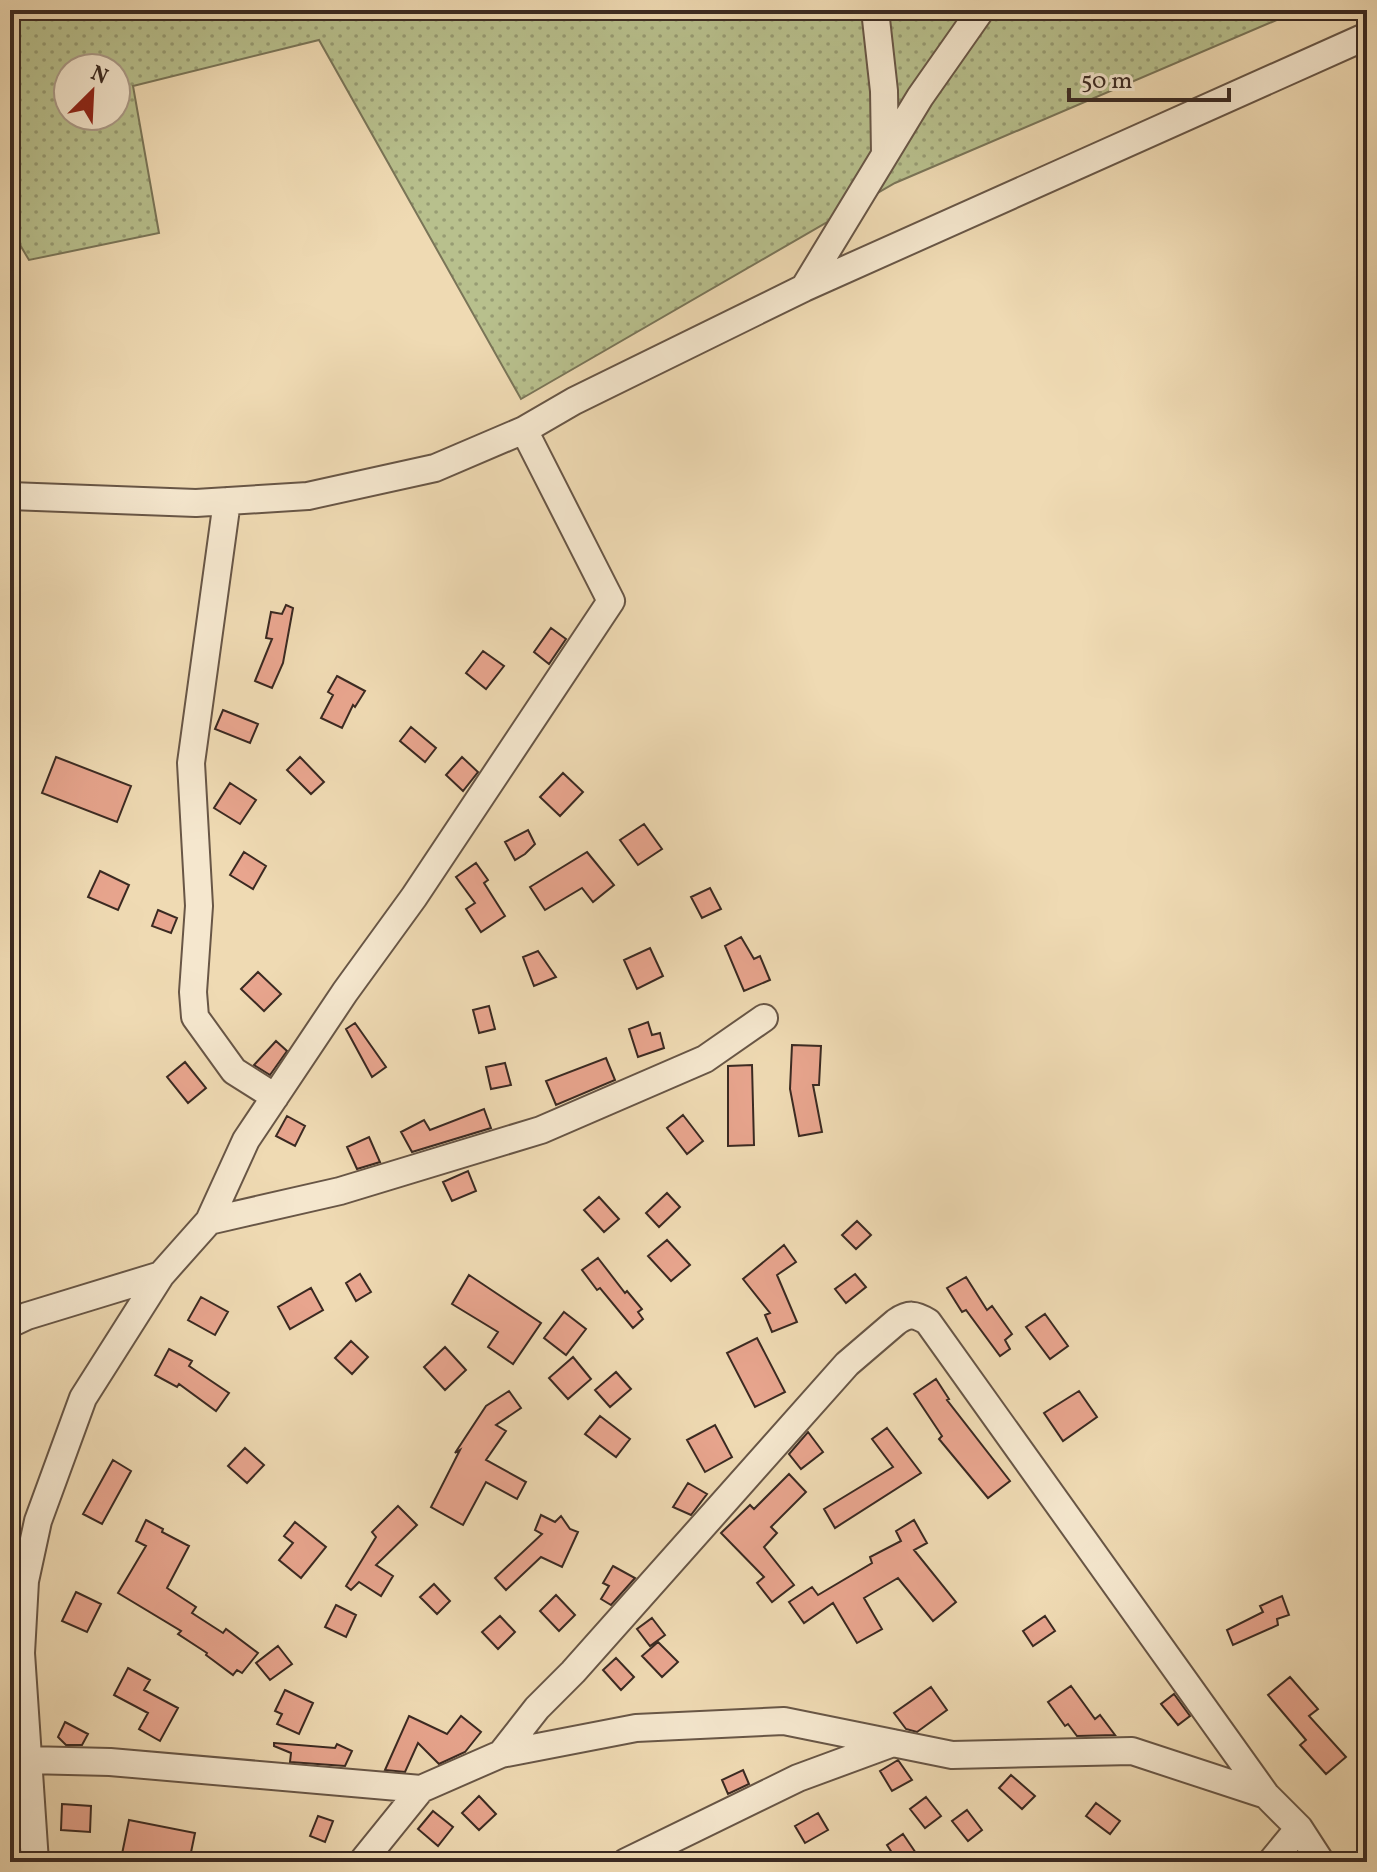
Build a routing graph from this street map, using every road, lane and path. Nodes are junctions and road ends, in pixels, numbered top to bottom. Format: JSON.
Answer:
{"nodes":[{"id":1,"x":875,"y":10,"type":"edge"},
{"id":2,"x":981,"y":10,"type":"edge"},
{"id":3,"x":1367,"y":36,"type":"edge"},
{"id":4,"x":885,"y":154,"type":"junction"},
{"id":5,"x":804,"y":288,"type":"junction"},
{"id":6,"x":524,"y":430,"type":"junction"},
{"id":7,"x":10,"y":496,"type":"edge"},
{"id":8,"x":227,"y":501,"type":"junction"},
{"id":9,"x":764,"y":1018,"type":"dead end"},
{"id":10,"x":275,"y":1097,"type":"junction"},
{"id":11,"x":209,"y":1221,"type":"junction"},
{"id":12,"x":161,"y":1275,"type":"junction"},
{"id":13,"x":10,"y":1324,"type":"edge"},
{"id":14,"x":894,"y":1742,"type":"junction"},
{"id":15,"x":501,"y":1754,"type":"junction"},
{"id":16,"x":19,"y":1763,"type":"edge"},
{"id":17,"x":421,"y":1789,"type":"junction"},
{"id":18,"x":1266,"y":1795,"type":"junction"},
{"id":19,"x":1299,"y":1828,"type":"junction"},
{"id":20,"x":35,"y":1862,"type":"edge"},
{"id":21,"x":362,"y":1862,"type":"edge"},
{"id":22,"x":626,"y":1862,"type":"edge"},
{"id":23,"x":1271,"y":1862,"type":"edge"},
{"id":24,"x":1321,"y":1862,"type":"edge"}],
"edges":[{"from":1,"to":4,"type":"street"},
{"from":2,"to":4,"type":"street"},
{"from":3,"to":5,"type":"street"},
{"from":4,"to":5,"type":"street"},
{"from":5,"to":6,"type":"street"},
{"from":6,"to":8,"type":"street"},
{"from":6,"to":10,"type":"street"},
{"from":7,"to":8,"type":"street"},
{"from":8,"to":10,"type":"street"},
{"from":9,"to":11,"type":"street"},
{"from":10,"to":11,"type":"street"},
{"from":11,"to":12,"type":"street"},
{"from":12,"to":13,"type":"street"},
{"from":12,"to":16,"type":"street"},
{"from":14,"to":15,"type":"street"},
{"from":14,"to":18,"type":"street"},
{"from":14,"to":22,"type":"street"},
{"from":15,"to":17,"type":"street"},
{"from":15,"to":18,"type":"street"},
{"from":16,"to":17,"type":"street"},
{"from":16,"to":20,"type":"street"},
{"from":17,"to":21,"type":"street"},
{"from":18,"to":19,"type":"street"},
{"from":19,"to":23,"type":"street"},
{"from":19,"to":24,"type":"street"}]}
